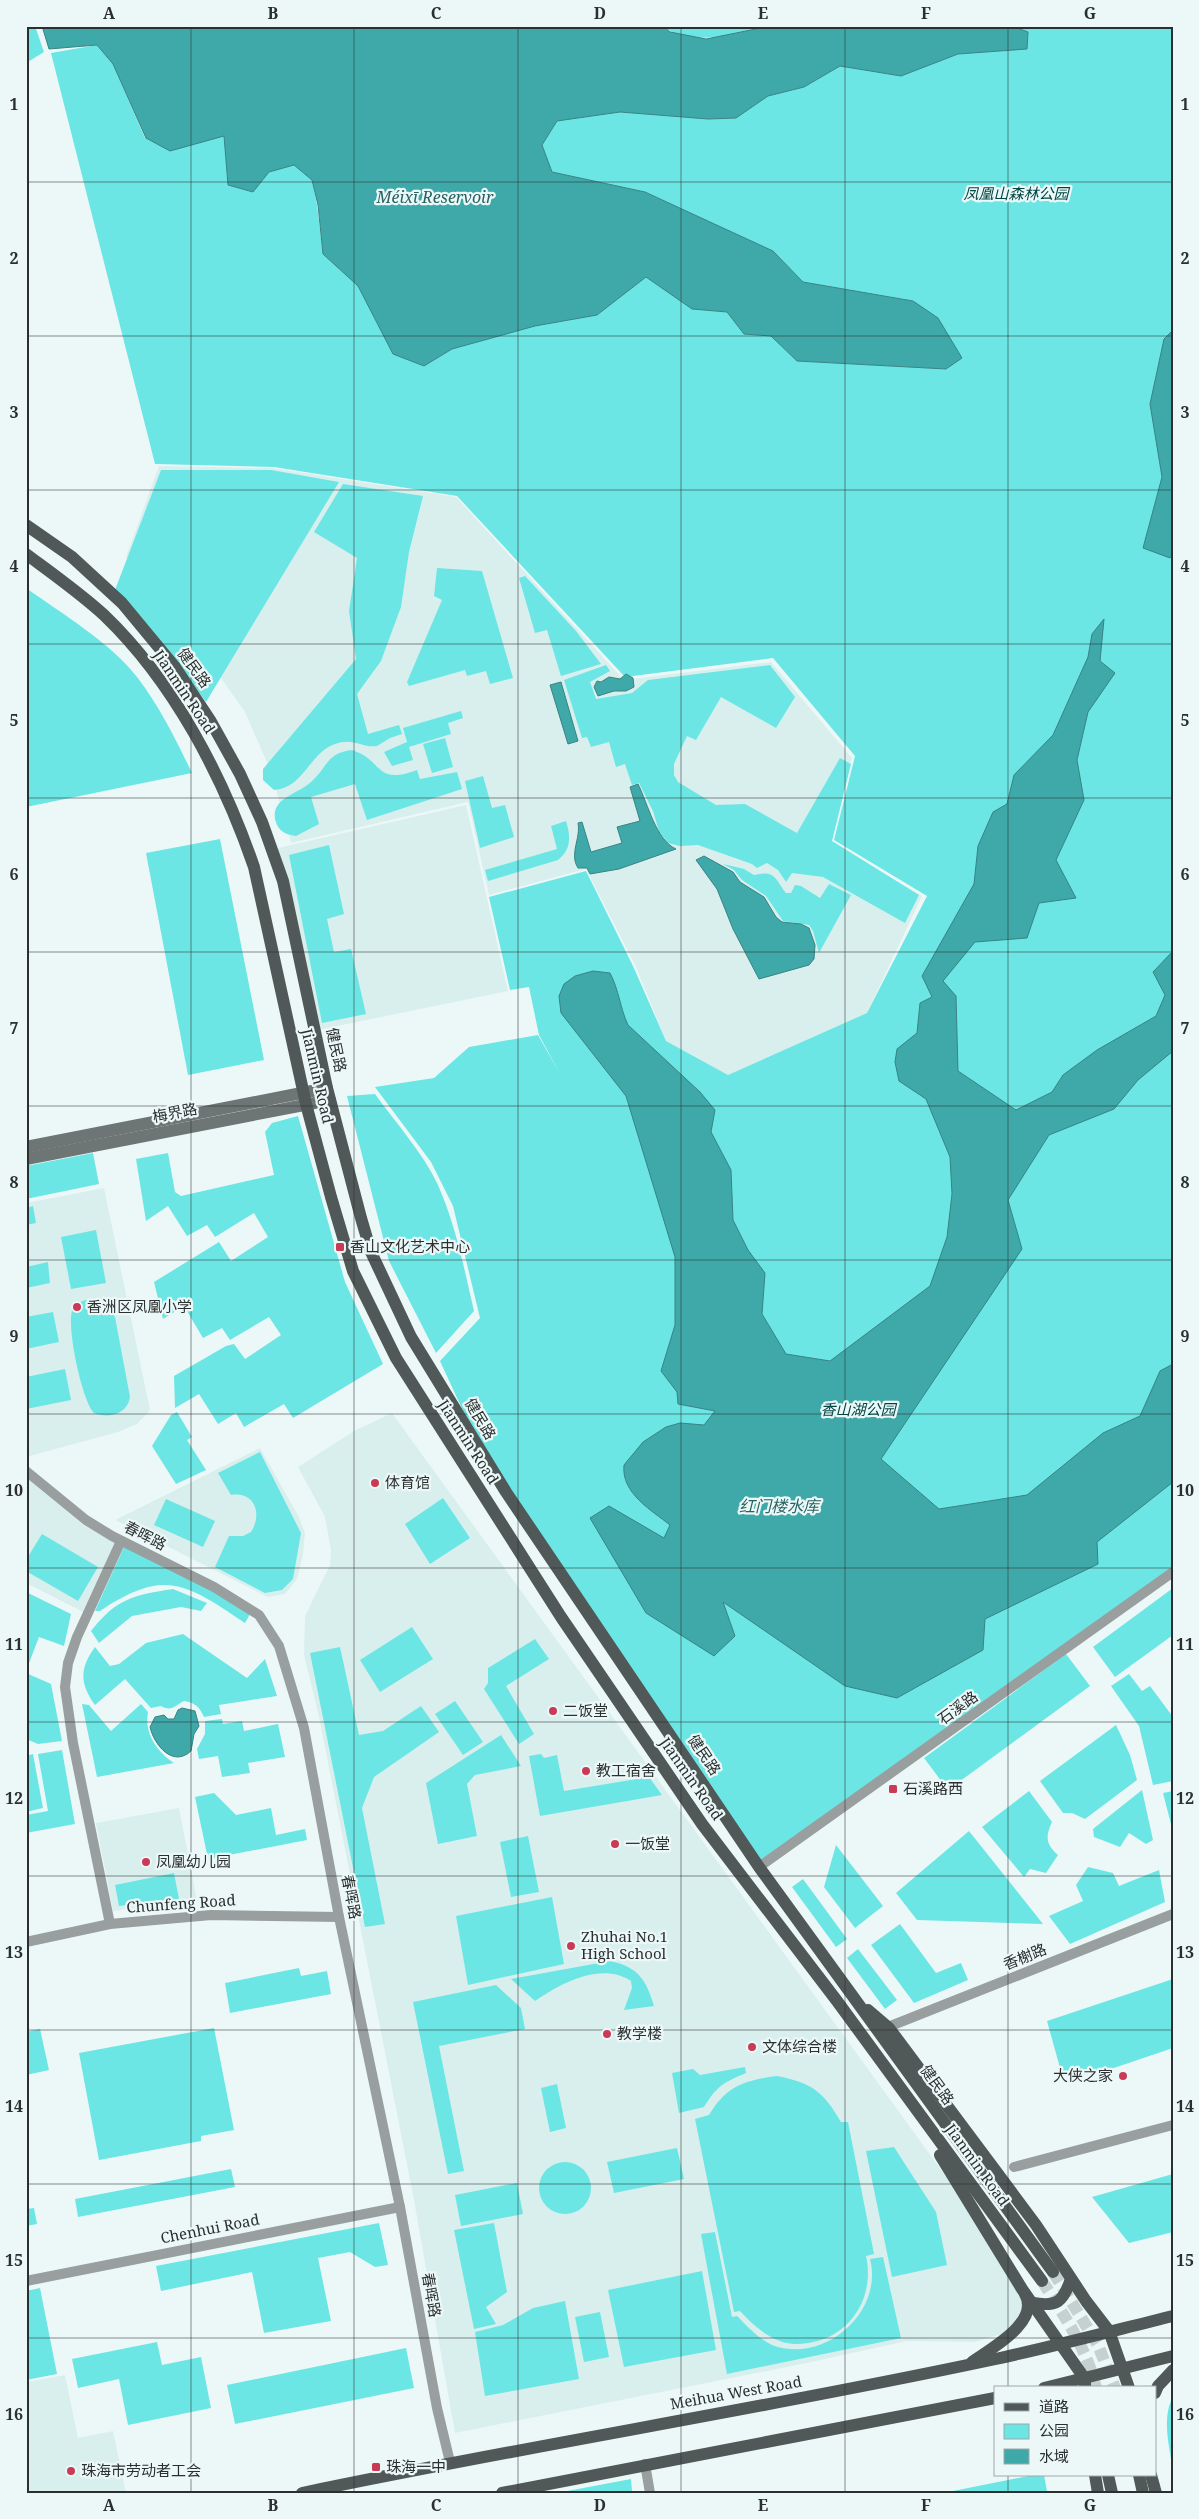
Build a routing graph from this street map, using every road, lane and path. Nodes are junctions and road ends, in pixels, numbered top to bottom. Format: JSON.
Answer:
{"nodes":[{"id":1,"x":26,"y":524,"type":"edge"},
{"id":2,"x":26,"y":554,"type":"edge"},
{"id":3,"x":329,"y":1094,"type":"junction"},
{"id":4,"x":305,"y":1098,"type":"junction"},
{"id":5,"x":26,"y":1147,"type":"edge"},
{"id":6,"x":26,"y":1160,"type":"edge"},
{"id":7,"x":26,"y":1471,"type":"edge"},
{"id":8,"x":122,"y":1541,"type":"junction"},
{"id":9,"x":1173,"y":1572,"type":"edge"},
{"id":10,"x":759,"y":1867,"type":"junction"},
{"id":11,"x":1173,"y":1914,"type":"edge"},
{"id":12,"x":339,"y":1916,"type":"junction"},
{"id":13,"x":110,"y":1924,"type":"junction"},
{"id":14,"x":26,"y":1942,"type":"edge"},
{"id":15,"x":854,"y":1999,"type":"junction"},
{"id":16,"x":837,"y":2001,"type":"junction"},
{"id":17,"x":888,"y":2027,"type":"junction"},
{"id":18,"x":1173,"y":2125,"type":"edge"},
{"id":19,"x":1014,"y":2167,"type":"dead end"},
{"id":20,"x":400,"y":2207,"type":"junction"},
{"id":21,"x":1053,"y":2272,"type":"tunnel mouth"},
{"id":22,"x":1071,"y":2279,"type":"junction"},
{"id":23,"x":26,"y":2282,"type":"edge"},
{"id":24,"x":1042,"y":2282,"type":"tunnel mouth"},
{"id":25,"x":1022,"y":2289,"type":"junction"},
{"id":26,"x":1033,"y":2303,"type":"junction"},
{"id":27,"x":1173,"y":2316,"type":"edge"},
{"id":28,"x":1109,"y":2331,"type":"junction"},
{"id":29,"x":1061,"y":2343,"type":"junction"},
{"id":30,"x":1173,"y":2356,"type":"edge"},
{"id":31,"x":968,"y":2365,"type":"junction"},
{"id":32,"x":1124,"y":2369,"type":"junction"},
{"id":33,"x":1173,"y":2370,"type":"edge"},
{"id":34,"x":1085,"y":2383,"type":"edge"},
{"id":35,"x":1060,"y":2386,"type":"edge"},
{"id":36,"x":1128,"y":2386,"type":"edge"},
{"id":37,"x":1156,"y":2391,"type":"edge"},
{"id":38,"x":994,"y":2398,"type":"edge"},
{"id":39,"x":970,"y":2403,"type":"junction"},
{"id":40,"x":994,"y":2404,"type":"edge"},
{"id":41,"x":450,"y":2462,"type":"junction"},
{"id":42,"x":645,"y":2464,"type":"junction"},
{"id":43,"x":1095,"y":2476,"type":"edge"},
{"id":44,"x":1108,"y":2476,"type":"edge"},
{"id":45,"x":1140,"y":2476,"type":"edge"},
{"id":46,"x":1151,"y":2476,"type":"edge"},
{"id":47,"x":302,"y":2493,"type":"edge"},
{"id":48,"x":502,"y":2493,"type":"edge"},
{"id":49,"x":650,"y":2493,"type":"edge"},
{"id":50,"x":1098,"y":2493,"type":"edge"},
{"id":51,"x":1112,"y":2493,"type":"edge"},
{"id":52,"x":1142,"y":2493,"type":"edge"},
{"id":53,"x":1156,"y":2493,"type":"edge"}],
"edges":[{"from":1,"to":3,"type":"main road","name":"健民路"},
{"from":2,"to":4,"type":"main road","name":"Jianmin Road"},
{"from":3,"to":4,"type":"main road"},
{"from":3,"to":10,"type":"main road","name":"健民路"},
{"from":4,"to":5,"type":"main road"},
{"from":4,"to":6,"type":"main road","name":"梅界路"},
{"from":4,"to":16,"type":"main road","name":"Jianmin Road"},
{"from":7,"to":8,"type":"street","name":"春晖路"},
{"from":8,"to":12,"type":"street","name":"春晖路"},
{"from":8,"to":13,"type":"street"},
{"from":9,"to":10,"type":"street","name":"石溪路"},
{"from":10,"to":15,"type":"main road","name":"健民路"},
{"from":11,"to":17,"type":"street","name":"香榭路"},
{"from":12,"to":13,"type":"street","name":"Chunfeng Road"},
{"from":12,"to":20,"type":"street","name":"春晖路"},
{"from":13,"to":14,"type":"street","name":"Chunfeng Road"},
{"from":15,"to":17,"type":"main road"},
{"from":15,"to":21,"type":"main road","name":"健民路"},
{"from":16,"to":24,"type":"main road","name":"Jianmin Road"},
{"from":16,"to":25,"type":"main road"},
{"from":17,"to":22,"type":"main road"},
{"from":18,"to":19,"type":"street"},
{"from":20,"to":23,"type":"street","name":"Chenhui Road"},
{"from":20,"to":41,"type":"street","name":"春晖路"},
{"from":22,"to":26,"type":"main road"},
{"from":22,"to":28,"type":"main road"},
{"from":25,"to":26,"type":"main road"},
{"from":25,"to":31,"type":"main road"},
{"from":26,"to":29,"type":"main road"},
{"from":27,"to":28,"type":"main road","name":"Meihua West Road"},
{"from":28,"to":29,"type":"main road","name":"Meihua West Road"},
{"from":28,"to":32,"type":"main road"},
{"from":29,"to":31,"type":"main road","name":"Meihua West Road"},
{"from":29,"to":34,"type":"main road"},
{"from":30,"to":32,"type":"main road"},
{"from":31,"to":41,"type":"main road","name":"Meihua West Road"},
{"from":32,"to":34,"type":"main road"},
{"from":32,"to":36,"type":"main road"},
{"from":33,"to":37,"type":"main road"},
{"from":34,"to":35,"type":"main road"},
{"from":38,"to":39,"type":"main road"},
{"from":39,"to":40,"type":"main road"},
{"from":39,"to":42,"type":"main road"},
{"from":41,"to":47,"type":"main road","name":"Meihua West Road"},
{"from":42,"to":48,"type":"main road"},
{"from":42,"to":49,"type":"street"},
{"from":43,"to":50,"type":"main road"},
{"from":44,"to":51,"type":"main road"},
{"from":45,"to":52,"type":"main road"},
{"from":46,"to":53,"type":"main road"}]}
